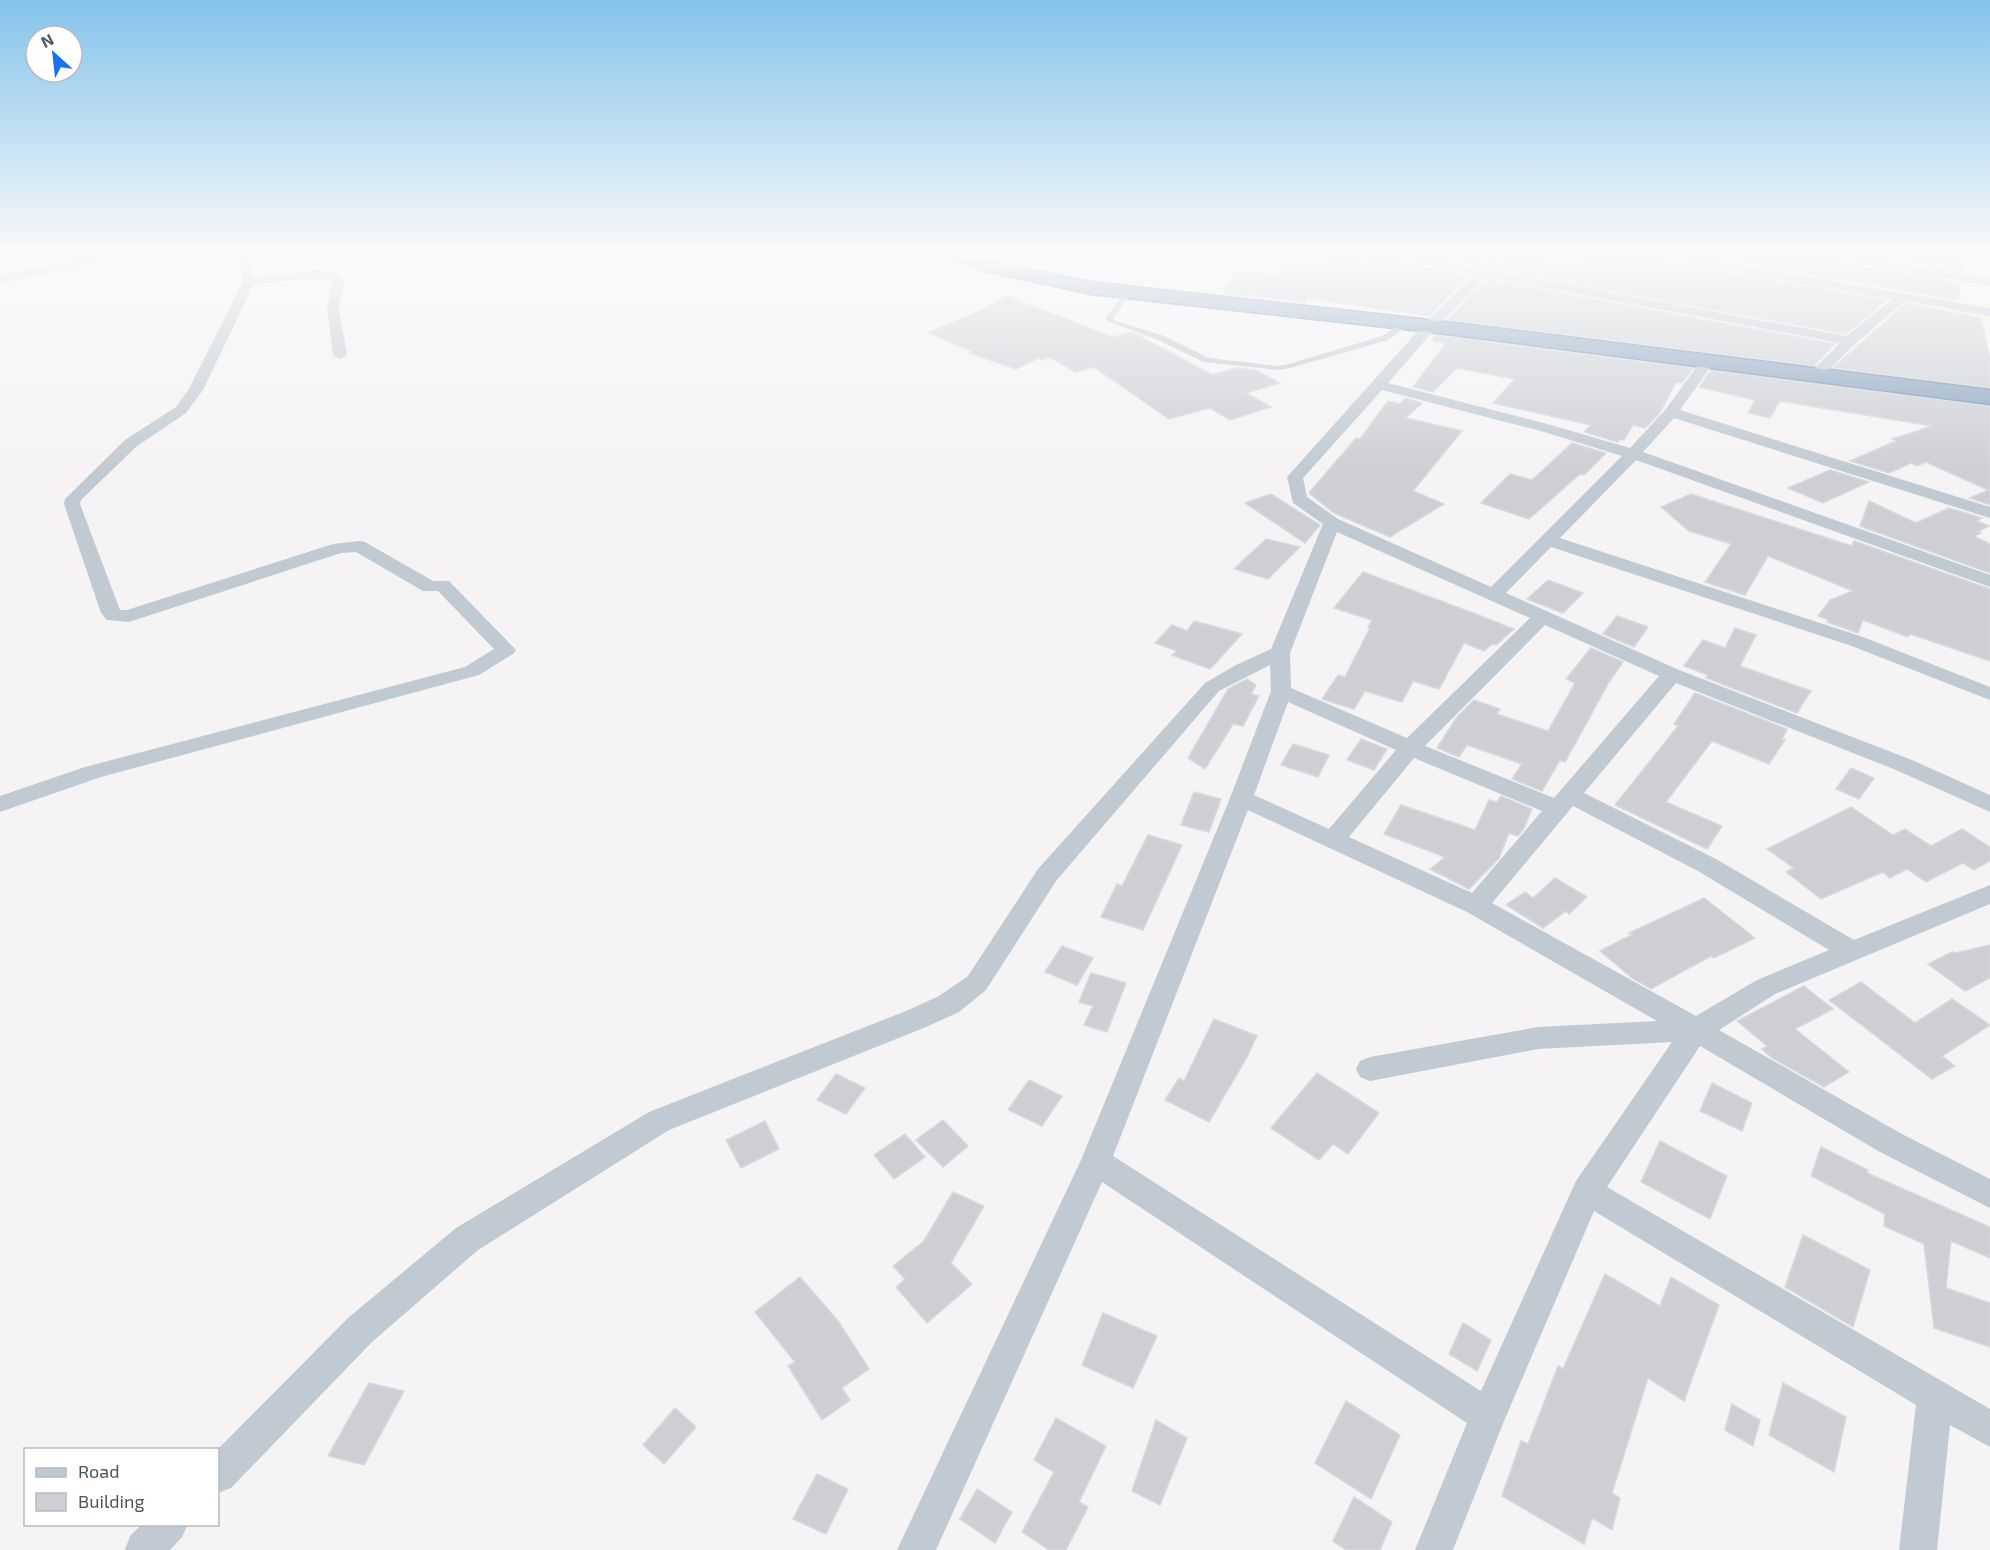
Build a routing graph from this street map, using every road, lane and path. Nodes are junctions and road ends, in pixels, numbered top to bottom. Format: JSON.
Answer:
{"nodes":[{"id":1,"x":227,"y":326,"type":"edge"},
{"id":2,"x":336,"y":326,"type":"edge"},
{"id":3,"x":1127,"y":326,"type":"edge"},
{"id":4,"x":1402,"y":326,"type":"edge"},
{"id":5,"x":1430,"y":326,"type":"edge"},
{"id":6,"x":1433,"y":326,"type":"edge"},
{"id":7,"x":1771,"y":326,"type":"edge"},
{"id":8,"x":1867,"y":326,"type":"edge"},
{"id":9,"x":1850,"y":341,"type":"junction"},
{"id":10,"x":340,"y":355,"type":"dead end"},
{"id":11,"x":1707,"y":362,"type":"junction"},
{"id":12,"x":1815,"y":375,"type":"junction"},
{"id":13,"x":1379,"y":386,"type":"junction"},
{"id":14,"x":1990,"y":397,"type":"edge"},
{"id":15,"x":1671,"y":412,"type":"junction"},
{"id":16,"x":1633,"y":454,"type":"junction"},
{"id":17,"x":1990,"y":513,"type":"edge"},
{"id":18,"x":1332,"y":523,"type":"junction"},
{"id":19,"x":1548,"y":540,"type":"junction"},
{"id":20,"x":1990,"y":581,"type":"edge"},
{"id":21,"x":1495,"y":594,"type":"junction"},
{"id":22,"x":1543,"y":616,"type":"junction"},
{"id":23,"x":1280,"y":653,"type":"junction"},
{"id":24,"x":1672,"y":674,"type":"junction"},
{"id":25,"x":1281,"y":691,"type":"junction"},
{"id":26,"x":1990,"y":694,"type":"edge"},
{"id":27,"x":1410,"y":748,"type":"junction"},
{"id":28,"x":1241,"y":798,"type":"junction"},
{"id":29,"x":1564,"y":802,"type":"junction"},
{"id":30,"x":0,"y":804,"type":"edge"},
{"id":31,"x":1990,"y":804,"type":"edge"},
{"id":32,"x":1334,"y":840,"type":"junction"},
{"id":33,"x":1990,"y":894,"type":"edge"},
{"id":34,"x":1476,"y":905,"type":"junction"},
{"id":35,"x":1852,"y":951,"type":"junction"},
{"id":36,"x":1696,"y":1030,"type":"junction"},
{"id":37,"x":1370,"y":1069,"type":"dead end"},
{"id":38,"x":1096,"y":1161,"type":"junction"},
{"id":39,"x":1587,"y":1191,"type":"junction"},
{"id":40,"x":1990,"y":1194,"type":"edge"},
{"id":41,"x":1935,"y":1396,"type":"junction"},
{"id":42,"x":1488,"y":1416,"type":"junction"},
{"id":43,"x":1990,"y":1429,"type":"edge"},
{"id":44,"x":219,"y":1474,"type":"edge"},
{"id":45,"x":167,"y":1526,"type":"edge"},
{"id":46,"x":144,"y":1550,"type":"edge"},
{"id":47,"x":916,"y":1550,"type":"edge"},
{"id":48,"x":1434,"y":1550,"type":"edge"},
{"id":49,"x":1918,"y":1550,"type":"edge"}],
"edges":[{"from":1,"to":30,"type":"street"},
{"from":2,"to":10,"type":"street"},
{"from":3,"to":4,"type":"lane"},
{"from":5,"to":13,"type":"street"},
{"from":6,"to":11,"type":"highway"},
{"from":7,"to":9,"type":"street"},
{"from":8,"to":9,"type":"street"},
{"from":9,"to":12,"type":"street"},
{"from":11,"to":12,"type":"highway"},
{"from":11,"to":15,"type":"street"},
{"from":12,"to":14,"type":"highway"},
{"from":13,"to":16,"type":"street"},
{"from":13,"to":18,"type":"street"},
{"from":15,"to":16,"type":"street"},
{"from":15,"to":17,"type":"street"},
{"from":16,"to":19,"type":"street"},
{"from":16,"to":20,"type":"street"},
{"from":18,"to":21,"type":"street"},
{"from":18,"to":23,"type":"street"},
{"from":19,"to":21,"type":"street"},
{"from":19,"to":26,"type":"street"},
{"from":21,"to":22,"type":"street"},
{"from":22,"to":24,"type":"street"},
{"from":22,"to":27,"type":"street"},
{"from":23,"to":25,"type":"street"},
{"from":23,"to":44,"type":"street"},
{"from":24,"to":29,"type":"street"},
{"from":24,"to":31,"type":"street"},
{"from":25,"to":27,"type":"street"},
{"from":25,"to":28,"type":"street"},
{"from":27,"to":29,"type":"street"},
{"from":27,"to":32,"type":"street"},
{"from":28,"to":32,"type":"street"},
{"from":28,"to":38,"type":"street"},
{"from":29,"to":34,"type":"street"},
{"from":29,"to":35,"type":"street"},
{"from":32,"to":34,"type":"street"},
{"from":33,"to":35,"type":"street"},
{"from":34,"to":36,"type":"street"},
{"from":35,"to":36,"type":"street"},
{"from":36,"to":37,"type":"street"},
{"from":36,"to":39,"type":"street"},
{"from":36,"to":40,"type":"street"},
{"from":38,"to":42,"type":"street"},
{"from":38,"to":47,"type":"street"},
{"from":39,"to":41,"type":"street"},
{"from":39,"to":42,"type":"street"},
{"from":41,"to":43,"type":"street"},
{"from":41,"to":49,"type":"street"},
{"from":42,"to":48,"type":"street"},
{"from":45,"to":46,"type":"street"}]}
